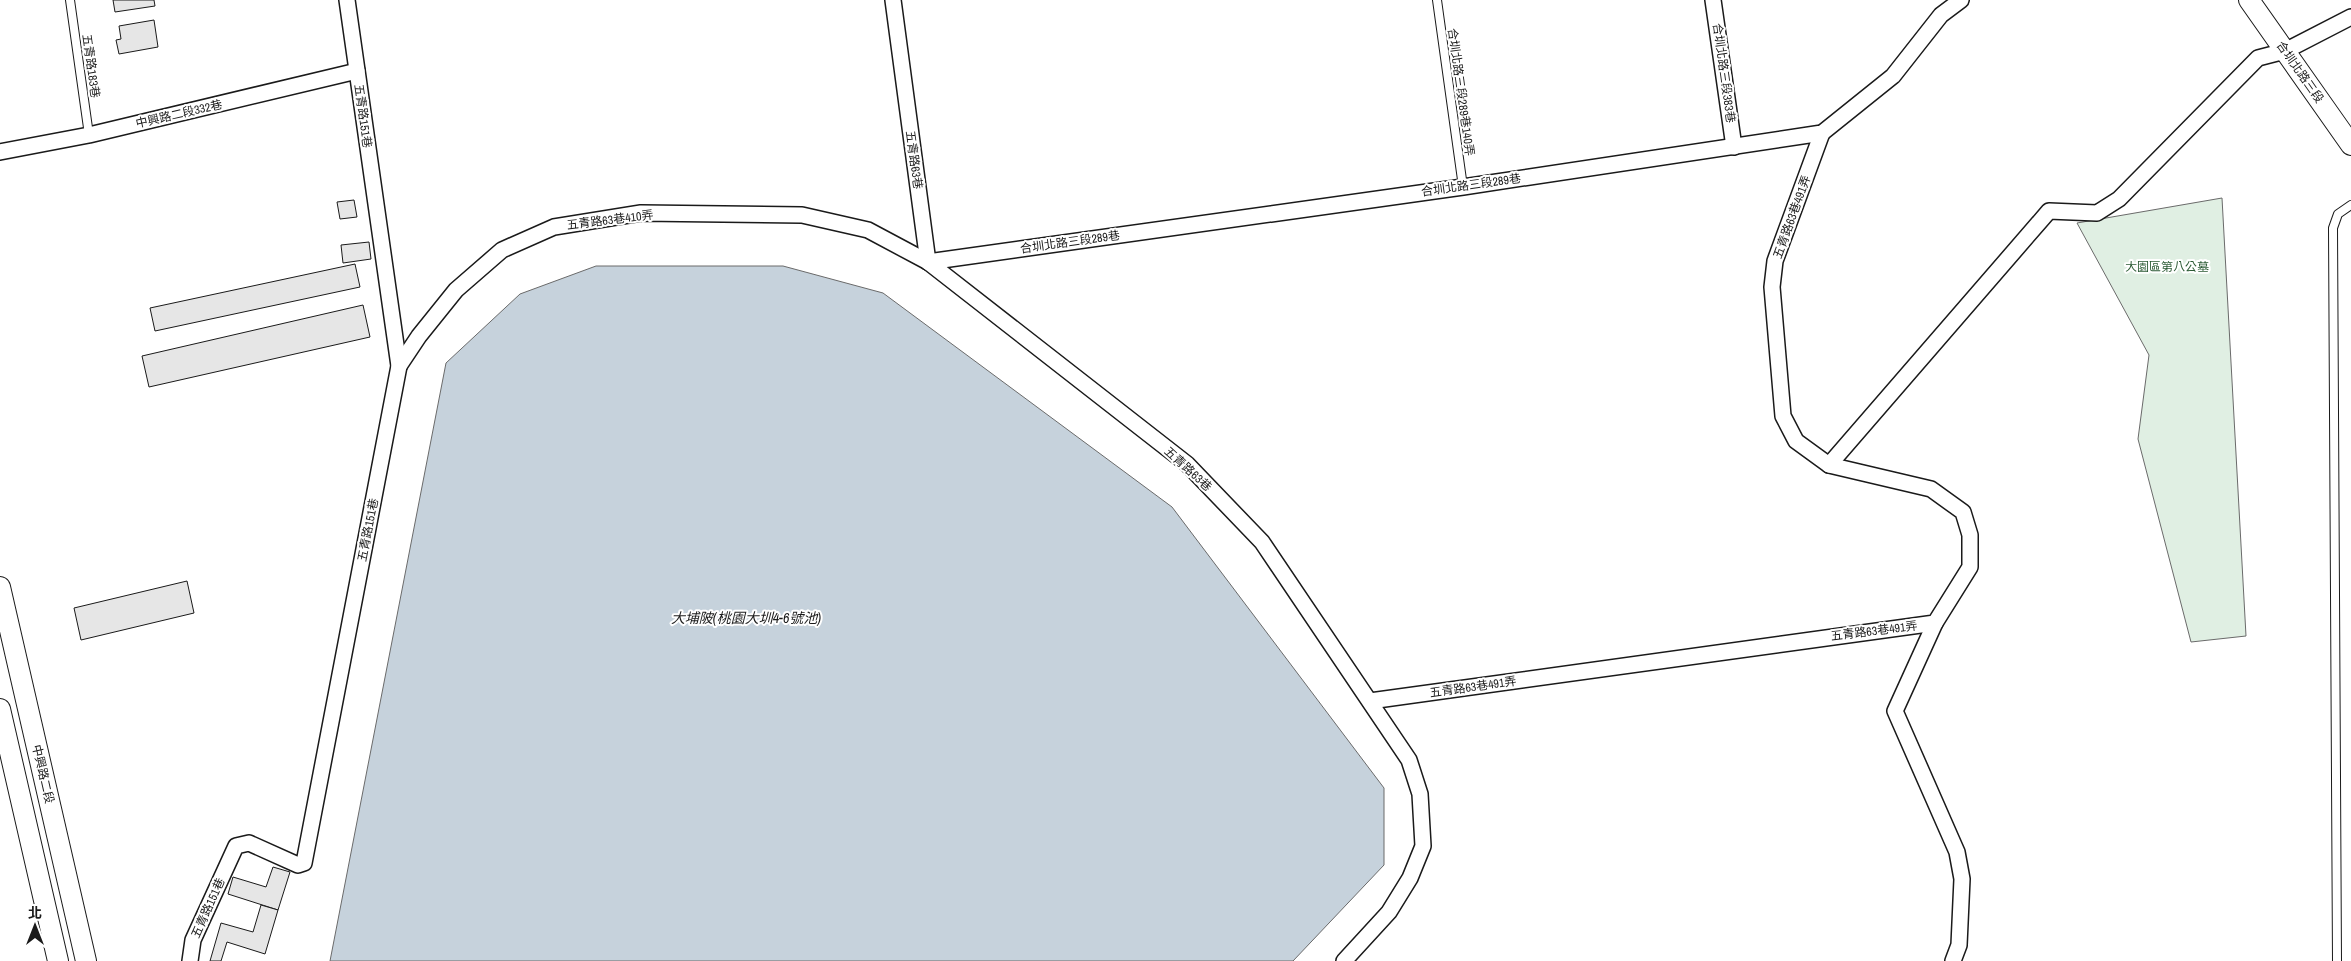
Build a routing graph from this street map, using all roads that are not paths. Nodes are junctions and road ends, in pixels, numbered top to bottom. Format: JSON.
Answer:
{"nodes":[{"id":1,"x":70,"y":0,"type":"edge"},
{"id":2,"x":347,"y":0,"type":"edge"},
{"id":3,"x":893,"y":0,"type":"edge"},
{"id":4,"x":1436,"y":0,"type":"edge"},
{"id":5,"x":1713,"y":0,"type":"edge"},
{"id":6,"x":1961,"y":0,"type":"edge"},
{"id":7,"x":2250,"y":0,"type":"edge"},
{"id":8,"x":2351,"y":17,"type":"edge"},
{"id":9,"x":2285,"y":51,"type":"junction"},
{"id":10,"x":356,"y":71,"type":"junction"},
{"id":11,"x":1822,"y":133,"type":"junction"},
{"id":12,"x":89,"y":135,"type":"junction"},
{"id":13,"x":2351,"y":145,"type":"edge"},
{"id":14,"x":1734,"y":146,"type":"junction"},
{"id":15,"x":0,"y":152,"type":"edge"},
{"id":16,"x":1463,"y":187,"type":"junction"},
{"id":17,"x":2351,"y":205,"type":"edge"},
{"id":18,"x":928,"y":262,"type":"junction"},
{"id":19,"x":399,"y":366,"type":"junction"},
{"id":20,"x":1829,"y":466,"type":"junction"},
{"id":21,"x":0,"y":587,"type":"edge"},
{"id":22,"x":1934,"y":623,"type":"junction"},
{"id":23,"x":25,"y":697,"type":"junction"},
{"id":24,"x":1370,"y":702,"type":"junction"},
{"id":25,"x":0,"y":703,"type":"edge"},
{"id":26,"x":0,"y":709,"type":"edge"},
{"id":27,"x":58,"y":961,"type":"edge"},
{"id":28,"x":86,"y":961,"type":"edge"},
{"id":29,"x":190,"y":961,"type":"edge"},
{"id":30,"x":1344,"y":961,"type":"edge"},
{"id":31,"x":1953,"y":961,"type":"edge"},
{"id":32,"x":2337,"y":961,"type":"edge"}],
"edges":[{"from":1,"to":12,"type":"lane","name":"五青路183巷"},
{"from":2,"to":10,"type":"street","name":"五青路151巷"},
{"from":3,"to":18,"type":"street","name":"五青路63巷"},
{"from":4,"to":16,"type":"lane","name":"合圳北路三段289巷140弄"},
{"from":5,"to":14,"type":"street","name":"合圳北路三段383巷"},
{"from":6,"to":11,"type":"street"},
{"from":7,"to":9,"type":"street","name":"合圳北路三段"},
{"from":8,"to":9,"type":"street"},
{"from":9,"to":13,"type":"street","name":"合圳北路三段"},
{"from":9,"to":20,"type":"street"},
{"from":10,"to":12,"type":"street","name":"中興路二段332巷"},
{"from":10,"to":19,"type":"street","name":"五青路151巷"},
{"from":11,"to":14,"type":"street","name":"合圳北路三段289巷"},
{"from":11,"to":20,"type":"street","name":"五青路63巷491弄"},
{"from":12,"to":15,"type":"street","name":"中興路二段332巷"},
{"from":14,"to":16,"type":"street","name":"合圳北路三段289巷"},
{"from":16,"to":18,"type":"street","name":"合圳北路三段289巷"},
{"from":17,"to":32,"type":"lane"},
{"from":18,"to":19,"type":"street","name":"五青路63巷410弄"},
{"from":18,"to":24,"type":"street","name":"五青路63巷"},
{"from":19,"to":29,"type":"street","name":"五青路151巷"},
{"from":20,"to":22,"type":"street","name":"五青路63巷491弄"},
{"from":21,"to":23,"type":"street","name":"中興路二段"},
{"from":22,"to":24,"type":"street","name":"五青路63巷491弄"},
{"from":22,"to":31,"type":"street"},
{"from":23,"to":25,"type":"street"},
{"from":23,"to":28,"type":"street","name":"中興路二段"},
{"from":24,"to":30,"type":"street","name":"五青路63巷"},
{"from":26,"to":27,"type":"street"}]}
